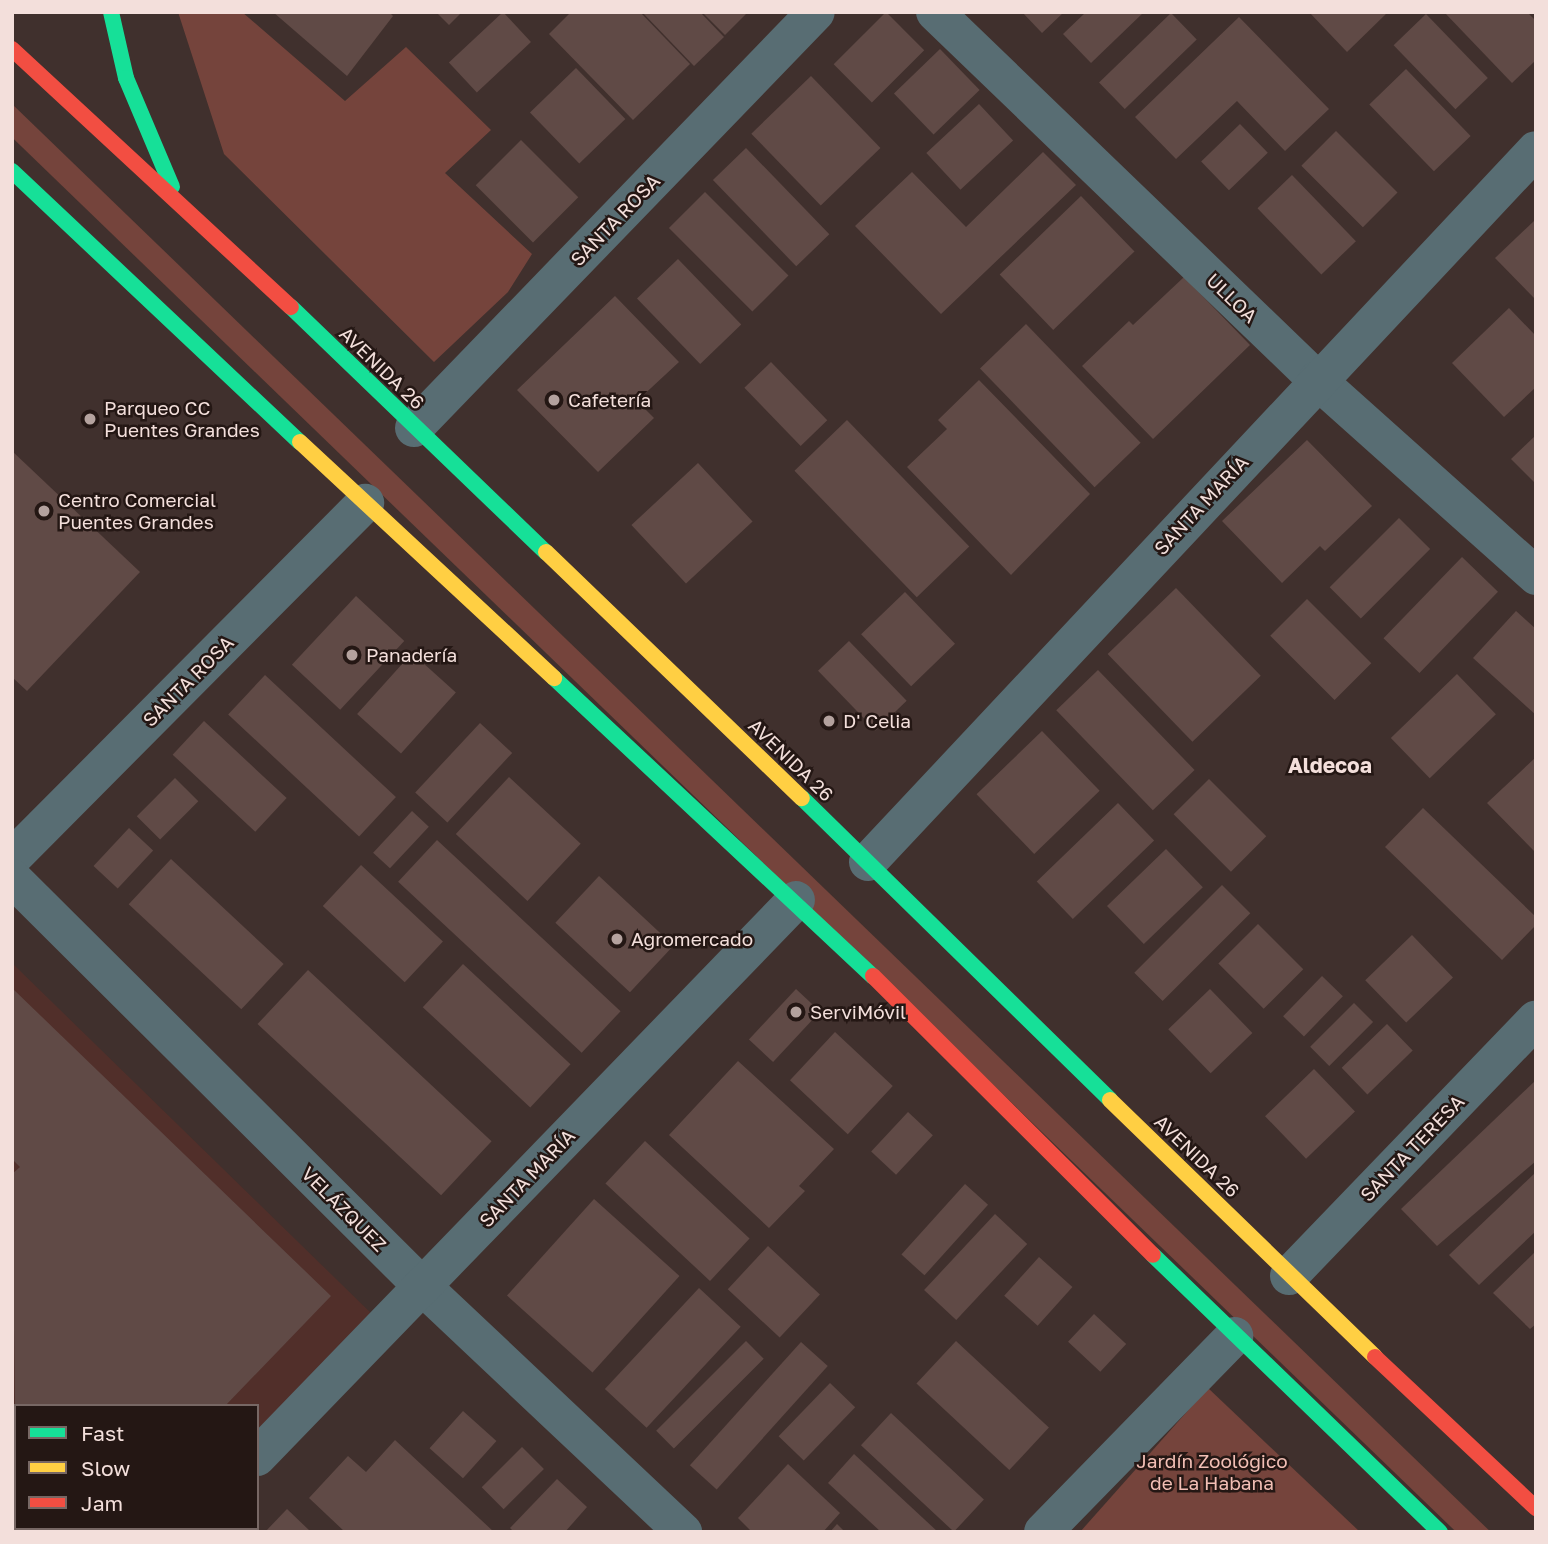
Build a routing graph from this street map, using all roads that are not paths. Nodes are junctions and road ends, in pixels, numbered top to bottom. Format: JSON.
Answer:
{"nodes":[{"id":1,"x":111,"y":12,"type":"edge"},
{"id":2,"x":816,"y":12,"type":"edge"},
{"id":3,"x":935,"y":12,"type":"edge"},
{"id":4,"x":12,"y":48,"type":"edge"},
{"id":5,"x":1536,"y":150,"type":"edge"},
{"id":6,"x":12,"y":170,"type":"edge"},
{"id":7,"x":175,"y":196,"type":"junction"},
{"id":8,"x":12,"y":200,"type":"edge"},
{"id":9,"x":53,"y":207,"type":"junction"},
{"id":10,"x":1317,"y":380,"type":"junction"},
{"id":11,"x":414,"y":428,"type":"junction"},
{"id":12,"x":365,"y":503,"type":"junction"},
{"id":13,"x":1536,"y":576,"type":"edge"},
{"id":14,"x":12,"y":858,"type":"edge"},
{"id":15,"x":868,"y":862,"type":"junction"},
{"id":16,"x":12,"y":878,"type":"edge"},
{"id":17,"x":796,"y":900,"type":"junction"},
{"id":18,"x":1536,"y":1019,"type":"edge"},
{"id":19,"x":1289,"y":1276,"type":"junction"},
{"id":20,"x":422,"y":1286,"type":"junction"},
{"id":21,"x":1234,"y":1336,"type":"junction"},
{"id":22,"x":259,"y":1455,"type":"edge"},
{"id":23,"x":1536,"y":1508,"type":"edge"},
{"id":24,"x":683,"y":1532,"type":"edge"},
{"id":25,"x":1043,"y":1532,"type":"edge"},
{"id":26,"x":1440,"y":1532,"type":"edge"}],
"edges":[{"from":1,"to":7,"type":"main road"},
{"from":2,"to":11,"type":"street","name":"SANTA ROSA"},
{"from":3,"to":10,"type":"street","name":"ULLOA"},
{"from":4,"to":7,"type":"main road","name":"AVENIDA 26"},
{"from":5,"to":10,"type":"street","name":"SANTA MARÍA"},
{"from":6,"to":9,"type":"main road"},
{"from":7,"to":11,"type":"main road","name":"AVENIDA 26"},
{"from":8,"to":9,"type":"main road"},
{"from":9,"to":12,"type":"main road"},
{"from":10,"to":13,"type":"street","name":"ULLOA"},
{"from":10,"to":15,"type":"street","name":"SANTA MARÍA"},
{"from":11,"to":15,"type":"main road","name":"AVENIDA 26"},
{"from":12,"to":14,"type":"street","name":"SANTA ROSA"},
{"from":12,"to":17,"type":"main road"},
{"from":15,"to":19,"type":"main road","name":"AVENIDA 26"},
{"from":16,"to":20,"type":"street","name":"VELÁZQUEZ"},
{"from":17,"to":20,"type":"street","name":"SANTA MARÍA"},
{"from":17,"to":21,"type":"main road"},
{"from":18,"to":19,"type":"street","name":"SANTA TERESA"},
{"from":19,"to":23,"type":"main road","name":"AVENIDA 26"},
{"from":20,"to":22,"type":"street","name":"SANTA MARÍA"},
{"from":20,"to":24,"type":"street","name":"VELÁZQUEZ"},
{"from":21,"to":25,"type":"street"},
{"from":21,"to":26,"type":"main road"}]}
